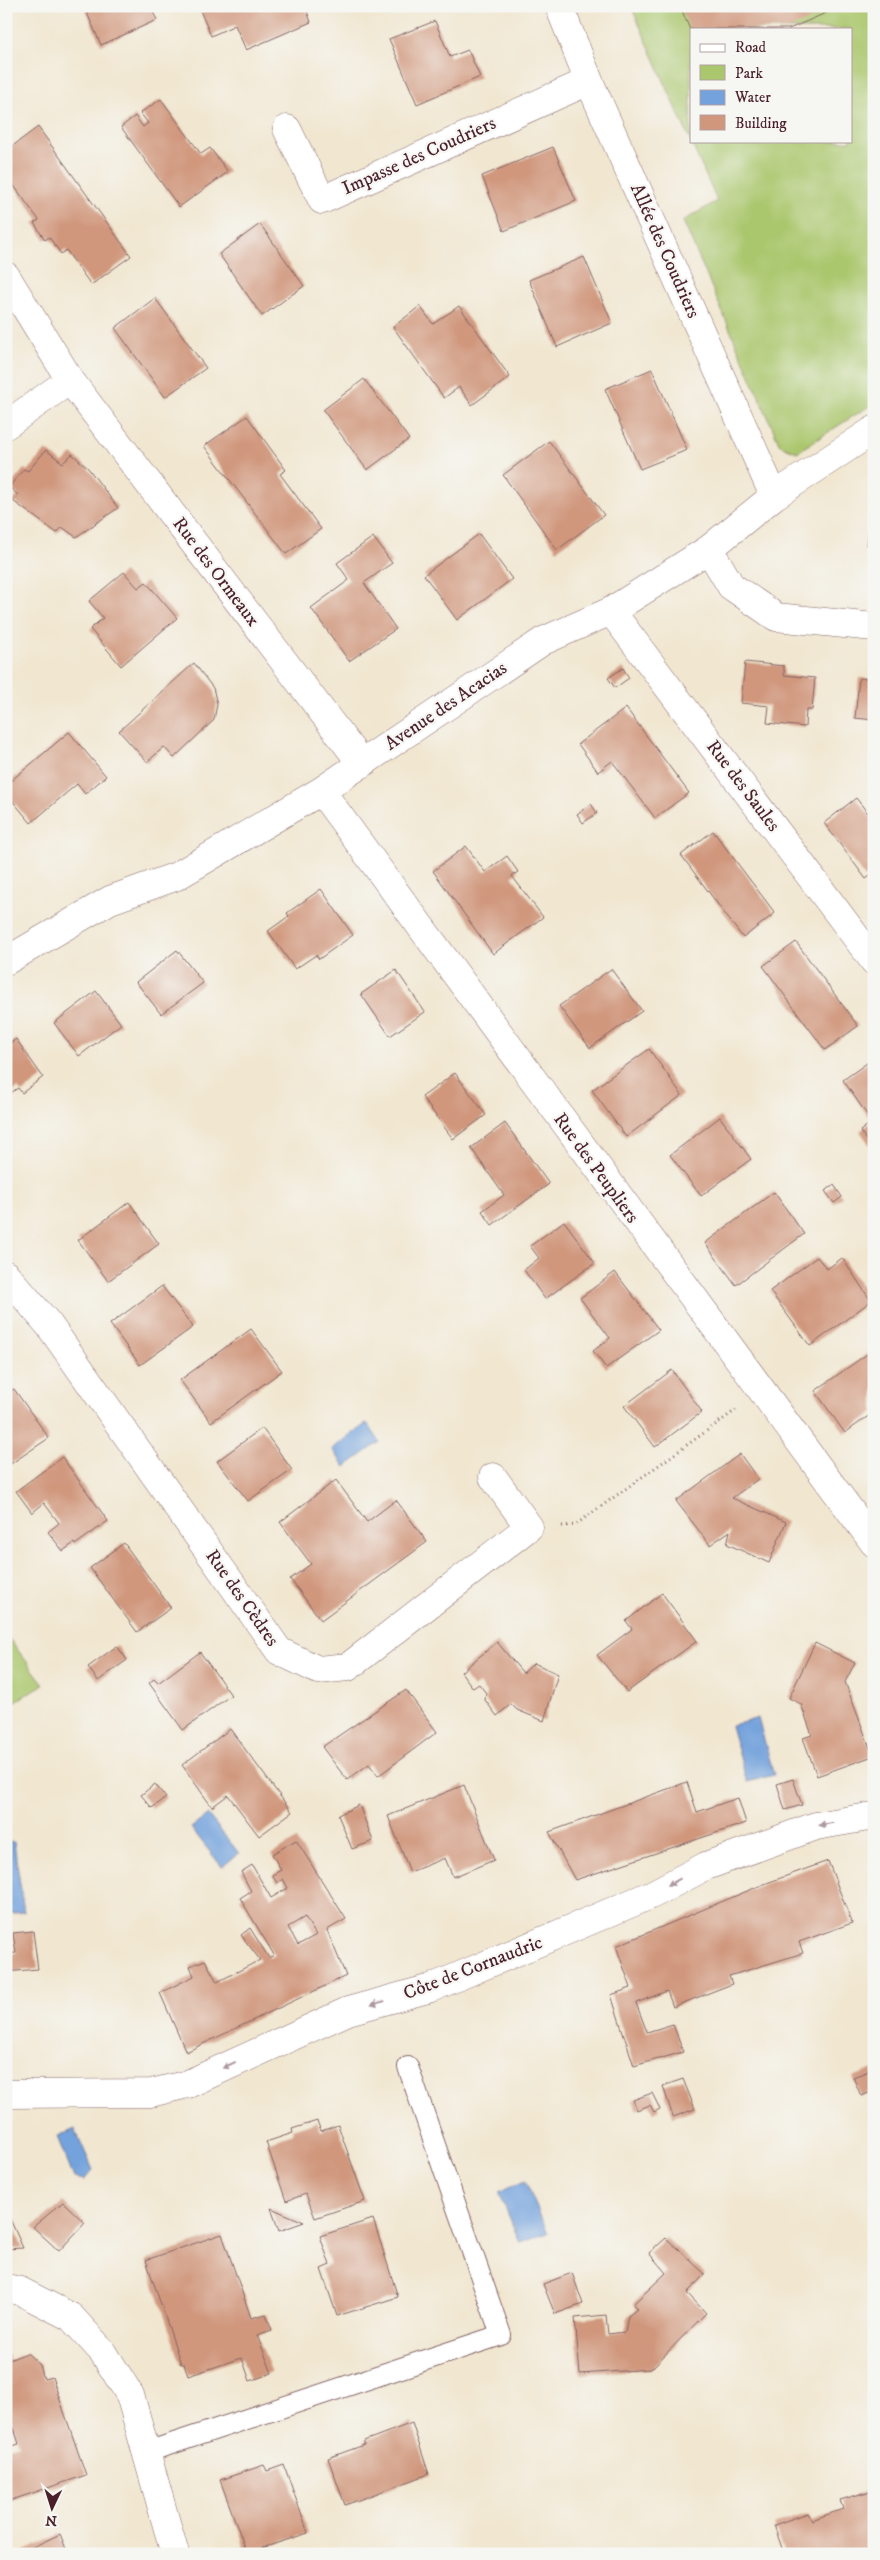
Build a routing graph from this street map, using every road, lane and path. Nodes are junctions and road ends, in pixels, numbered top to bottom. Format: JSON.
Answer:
{"nodes":[{"id":1,"x":558,"y":6,"type":"edge"},
{"id":2,"x":589,"y":81,"type":"junction"},
{"id":3,"x":287,"y":129,"type":"dead end"},
{"id":4,"x":6,"y":276,"type":"edge"},
{"id":5,"x":70,"y":380,"type":"junction"},
{"id":6,"x":6,"y":425,"type":"edge"},
{"id":7,"x":874,"y":430,"type":"edge"},
{"id":8,"x":774,"y":496,"type":"junction"},
{"id":9,"x":709,"y":550,"type":"junction"},
{"id":10,"x":611,"y":611,"type":"junction"},
{"id":11,"x":874,"y":627,"type":"edge"},
{"id":12,"x":362,"y":764,"type":"junction"},
{"id":13,"x":321,"y":791,"type":"junction"},
{"id":14,"x":6,"y":961,"type":"edge"},
{"id":15,"x":874,"y":961,"type":"edge"},
{"id":16,"x":6,"y":1275,"type":"edge"},
{"id":17,"x":761,"y":1392,"type":"junction"},
{"id":18,"x":493,"y":1477,"type":"dead end"},
{"id":19,"x":530,"y":1527,"type":"junction"},
{"id":20,"x":874,"y":1544,"type":"edge"},
{"id":21,"x":874,"y":1816,"type":"edge"},
{"id":22,"x":408,"y":2067,"type":"dead end"},
{"id":23,"x":6,"y":2094,"type":"edge"},
{"id":24,"x":6,"y":2288,"type":"edge"},
{"id":25,"x":147,"y":2452,"type":"junction"},
{"id":26,"x":175,"y":2554,"type":"edge"}],
"edges":[{"from":1,"to":2,"type":"street","name":"Allée des Coudriers"},
{"from":2,"to":3,"type":"street","name":"Impasse des Coudriers"},
{"from":2,"to":8,"type":"street","name":"Allée des Coudriers"},
{"from":4,"to":5,"type":"street","name":"Rue des Ormeaux"},
{"from":5,"to":6,"type":"street"},
{"from":5,"to":12,"type":"street","name":"Rue des Ormeaux"},
{"from":7,"to":8,"type":"street","name":"Avenue des Acacias"},
{"from":8,"to":9,"type":"street","name":"Avenue des Acacias"},
{"from":9,"to":10,"type":"street","name":"Avenue des Acacias"},
{"from":9,"to":11,"type":"street"},
{"from":10,"to":12,"type":"street","name":"Avenue des Acacias"},
{"from":10,"to":15,"type":"street","name":"Rue des Saules"},
{"from":12,"to":13,"type":"street","name":"Avenue des Acacias"},
{"from":13,"to":14,"type":"street","name":"Avenue des Acacias"},
{"from":13,"to":17,"type":"street","name":"Rue des Peupliers"},
{"from":16,"to":19,"type":"street","name":"Rue des Cèdres"},
{"from":17,"to":19,"type":"path"},
{"from":17,"to":20,"type":"street","name":"Rue des Peupliers"},
{"from":18,"to":19,"type":"street"},
{"from":21,"to":23,"type":"street","name":"Côte de Cornaudric","one_way":true},
{"from":22,"to":25,"type":"lane"},
{"from":24,"to":25,"type":"street"},
{"from":25,"to":26,"type":"street"}]}
